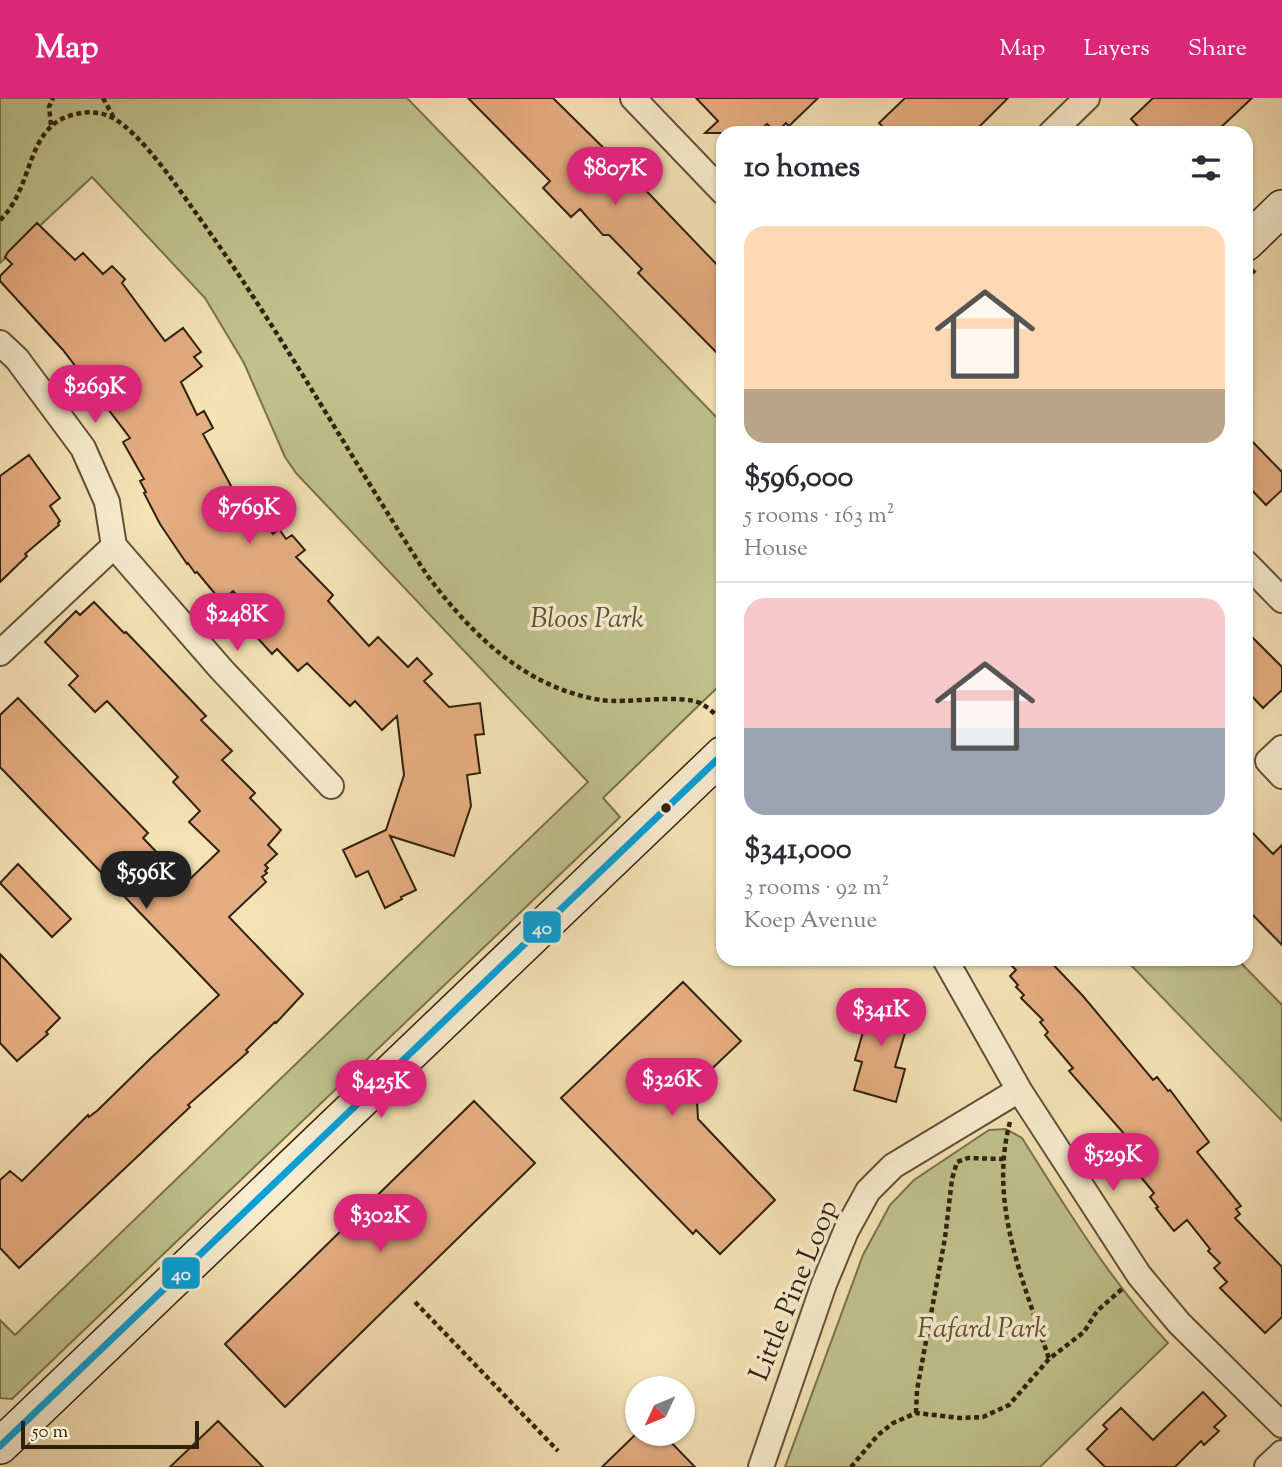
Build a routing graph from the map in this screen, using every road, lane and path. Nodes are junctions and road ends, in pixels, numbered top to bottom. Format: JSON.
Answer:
{"nodes":[{"id":1,"x":53,"y":98,"type":"edge"},
{"id":2,"x":103,"y":98,"type":"edge"},
{"id":3,"x":1087,"y":98,"type":"edge"},
{"id":4,"x":635,"y":99,"type":"edge"},
{"id":5,"x":114,"y":119,"type":"junction"},
{"id":6,"x":51,"y":125,"type":"junction"},
{"id":7,"x":1058,"y":126,"type":"edge"},
{"id":8,"x":716,"y":185,"type":"edge"},
{"id":9,"x":1282,"y":208,"type":"edge"},
{"id":10,"x":0,"y":219,"type":"edge"},
{"id":11,"x":1253,"y":236,"type":"edge"},
{"id":12,"x":0,"y":343,"type":"edge"},
{"id":13,"x":114,"y":547,"type":"junction"},
{"id":14,"x":1253,"y":570,"type":"edge"},
{"id":15,"x":1282,"y":600,"type":"edge"},
{"id":16,"x":0,"y":653,"type":"edge"},
{"id":17,"x":716,"y":715,"type":"edge"},
{"id":18,"x":1282,"y":748,"type":"edge"},
{"id":19,"x":716,"y":761,"type":"edge"},
{"id":20,"x":1282,"y":776,"type":"edge"},
{"id":21,"x":331,"y":786,"type":"dead end"},
{"id":22,"x":949,"y":966,"type":"edge"},
{"id":23,"x":1019,"y":1090,"type":"junction"},
{"id":24,"x":1003,"y":1159,"type":"junction"},
{"id":25,"x":1139,"y":1275,"type":"junction"},
{"id":26,"x":415,"y":1302,"type":"dead end"},
{"id":27,"x":1049,"y":1359,"type":"junction"},
{"id":28,"x":916,"y":1413,"type":"junction"},
{"id":29,"x":1282,"y":1425,"type":"edge"},
{"id":30,"x":0,"y":1446,"type":"edge"},
{"id":31,"x":558,"y":1451,"type":"dead end"},
{"id":32,"x":1282,"y":1452,"type":"edge"},
{"id":33,"x":761,"y":1467,"type":"edge"},
{"id":34,"x":851,"y":1467,"type":"edge"},
{"id":35,"x":1268,"y":1467,"type":"edge"}],
"edges":[{"from":1,"to":6,"type":"path"},
{"from":2,"to":5,"type":"path"},
{"from":3,"to":7,"type":"street"},
{"from":4,"to":8,"type":"street"},
{"from":5,"to":6,"type":"path"},
{"from":5,"to":17,"type":"path"},
{"from":6,"to":10,"type":"path"},
{"from":9,"to":11,"type":"main road"},
{"from":12,"to":13,"type":"street"},
{"from":13,"to":16,"type":"street"},
{"from":13,"to":21,"type":"street"},
{"from":14,"to":15,"type":"street"},
{"from":18,"to":20,"type":"street"},
{"from":19,"to":30,"type":"main road"},
{"from":22,"to":23,"type":"street"},
{"from":23,"to":24,"type":"path"},
{"from":23,"to":25,"type":"street"},
{"from":23,"to":33,"type":"street","name":"Little Pine Loop"},
{"from":24,"to":27,"type":"path"},
{"from":24,"to":28,"type":"path"},
{"from":25,"to":27,"type":"path"},
{"from":25,"to":29,"type":"street"},
{"from":26,"to":31,"type":"path"},
{"from":27,"to":28,"type":"path"},
{"from":28,"to":34,"type":"path"},
{"from":32,"to":35,"type":"street"}]}
